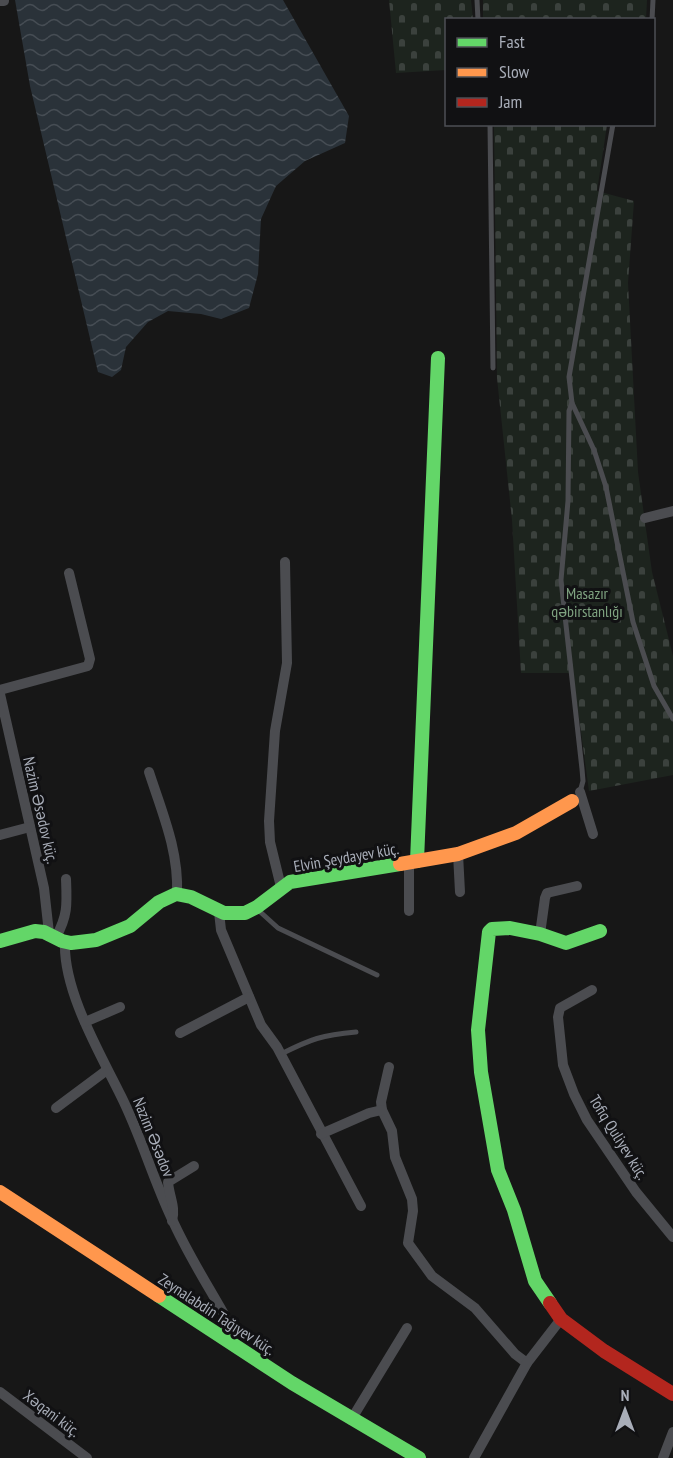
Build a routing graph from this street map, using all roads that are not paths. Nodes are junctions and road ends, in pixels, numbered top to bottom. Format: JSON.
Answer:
{"nodes":[{"id":1,"x":477,"y":0,"type":"edge"},
{"id":2,"x":653,"y":0,"type":"edge"},
{"id":3,"x":478,"y":18,"type":"edge"},
{"id":4,"x":652,"y":18,"type":"edge"},
{"id":5,"x":490,"y":126,"type":"edge"},
{"id":6,"x":613,"y":126,"type":"edge"},
{"id":7,"x":438,"y":358,"type":"dead end"},
{"id":8,"x":494,"y":368,"type":"dead end"},
{"id":9,"x":572,"y":403,"type":"junction"},
{"id":10,"x":673,"y":511,"type":"edge"},
{"id":11,"x":645,"y":518,"type":"dead end"},
{"id":12,"x":285,"y":562,"type":"dead end"},
{"id":13,"x":69,"y":573,"type":"dead end"},
{"id":14,"x":0,"y":692,"type":"edge"},
{"id":15,"x":673,"y":719,"type":"edge"},
{"id":16,"x":149,"y":772,"type":"dead end"},
{"id":17,"x":576,"y":796,"type":"junction"},
{"id":18,"x":30,"y":827,"type":"junction"},
{"id":19,"x":593,"y":834,"type":"dead end"},
{"id":20,"x":0,"y":835,"type":"edge"},
{"id":21,"x":458,"y":854,"type":"junction"},
{"id":22,"x":413,"y":862,"type":"junction"},
{"id":23,"x":66,"y":879,"type":"dead end"},
{"id":24,"x":577,"y":886,"type":"dead end"},
{"id":25,"x":281,"y":887,"type":"junction"},
{"id":26,"x":460,"y":892,"type":"dead end"},
{"id":27,"x":177,"y":894,"type":"junction"},
{"id":28,"x":256,"y":907,"type":"junction"},
{"id":29,"x":409,"y":911,"type":"dead end"},
{"id":30,"x":219,"y":912,"type":"junction"},
{"id":31,"x":600,"y":931,"type":"dead end"},
{"id":32,"x":540,"y":934,"type":"junction"},
{"id":33,"x":57,"y":938,"type":"junction"},
{"id":34,"x":0,"y":940,"type":"edge"},
{"id":35,"x":378,"y":975,"type":"dead end"},
{"id":36,"x":592,"y":990,"type":"dead end"},
{"id":37,"x":249,"y":997,"type":"junction"},
{"id":38,"x":120,"y":1007,"type":"dead end"},
{"id":39,"x":85,"y":1022,"type":"junction"},
{"id":40,"x":356,"y":1032,"type":"dead end"},
{"id":41,"x":180,"y":1033,"type":"dead end"},
{"id":42,"x":281,"y":1054,"type":"junction"},
{"id":43,"x":389,"y":1067,"type":"dead end"},
{"id":44,"x":107,"y":1070,"type":"junction"},
{"id":45,"x":56,"y":1108,"type":"dead end"},
{"id":46,"x":382,"y":1110,"type":"junction"},
{"id":47,"x":321,"y":1134,"type":"junction"},
{"id":48,"x":194,"y":1167,"type":"dead end"},
{"id":49,"x":0,"y":1192,"type":"edge"},
{"id":50,"x":361,"y":1206,"type":"dead end"},
{"id":51,"x":172,"y":1221,"type":"junction"},
{"id":52,"x":673,"y":1237,"type":"edge"},
{"id":53,"x":561,"y":1319,"type":"junction"},
{"id":54,"x":407,"y":1328,"type":"dead end"},
{"id":55,"x":224,"y":1338,"type":"junction"},
{"id":56,"x":527,"y":1363,"type":"junction"},
{"id":57,"x":0,"y":1392,"type":"edge"},
{"id":58,"x":673,"y":1394,"type":"edge"},
{"id":59,"x":351,"y":1420,"type":"junction"},
{"id":60,"x":673,"y":1432,"type":"edge"},
{"id":61,"x":87,"y":1458,"type":"edge"},
{"id":62,"x":419,"y":1458,"type":"edge"},
{"id":63,"x":474,"y":1458,"type":"edge"},
{"id":64,"x":663,"y":1458,"type":"edge"}],
"edges":[{"from":1,"to":3,"type":"lane"},
{"from":2,"to":4,"type":"lane"},
{"from":5,"to":8,"type":"lane"},
{"from":6,"to":9,"type":"lane"},
{"from":7,"to":22,"type":"street"},
{"from":9,"to":15,"type":"lane"},
{"from":9,"to":17,"type":"lane"},
{"from":10,"to":11,"type":"street"},
{"from":12,"to":25,"type":"street"},
{"from":13,"to":14,"type":"street"},
{"from":14,"to":18,"type":"street","name":"Nazim Əsədov küç."},
{"from":16,"to":27,"type":"street"},
{"from":17,"to":19,"type":"street"},
{"from":17,"to":21,"type":"street","name":"Elvin Şeydayev küç."},
{"from":18,"to":20,"type":"street"},
{"from":18,"to":33,"type":"street","name":"Nazim Əsədov küç."},
{"from":21,"to":22,"type":"street","name":"Elvin Şeydayev küç."},
{"from":21,"to":26,"type":"street"},
{"from":22,"to":25,"type":"street","name":"Elvin Şeydayev küç."},
{"from":22,"to":29,"type":"street"},
{"from":23,"to":33,"type":"street"},
{"from":24,"to":32,"type":"street"},
{"from":25,"to":28,"type":"street","name":"Elvin Şeydayev küç."},
{"from":27,"to":30,"type":"street","name":"Elvin Şeydayev küç."},
{"from":27,"to":33,"type":"street"},
{"from":28,"to":30,"type":"street","name":"Elvin Şeydayev küç."},
{"from":28,"to":35,"type":"lane"},
{"from":30,"to":37,"type":"street"},
{"from":31,"to":32,"type":"street"},
{"from":32,"to":53,"type":"street"},
{"from":33,"to":34,"type":"street"},
{"from":33,"to":39,"type":"street","name":"Nazim Əsədov"},
{"from":36,"to":52,"type":"street","name":"Tofiq Quliyev küç."},
{"from":37,"to":41,"type":"street"},
{"from":37,"to":42,"type":"street"},
{"from":38,"to":39,"type":"street"},
{"from":39,"to":44,"type":"street","name":"Nazim Əsədov"},
{"from":40,"to":42,"type":"lane"},
{"from":42,"to":47,"type":"street"},
{"from":43,"to":46,"type":"street"},
{"from":44,"to":45,"type":"street"},
{"from":44,"to":51,"type":"street","name":"Nazim Əsədov"},
{"from":46,"to":47,"type":"street"},
{"from":46,"to":56,"type":"street"},
{"from":47,"to":50,"type":"street"},
{"from":48,"to":51,"type":"street"},
{"from":49,"to":55,"type":"street","name":"Zeynalabdin Tağıyev küç."},
{"from":51,"to":55,"type":"street","name":"Nazim Əsədov"},
{"from":53,"to":56,"type":"street"},
{"from":53,"to":58,"type":"street"},
{"from":54,"to":59,"type":"street"},
{"from":55,"to":59,"type":"street","name":"Zeynalabdin Tağıyev küç."},
{"from":56,"to":63,"type":"street"},
{"from":57,"to":61,"type":"street","name":"Xəqani küç."},
{"from":59,"to":62,"type":"street","name":"Zeynalabdin Tağıyev küç."},
{"from":60,"to":64,"type":"street"}]}
